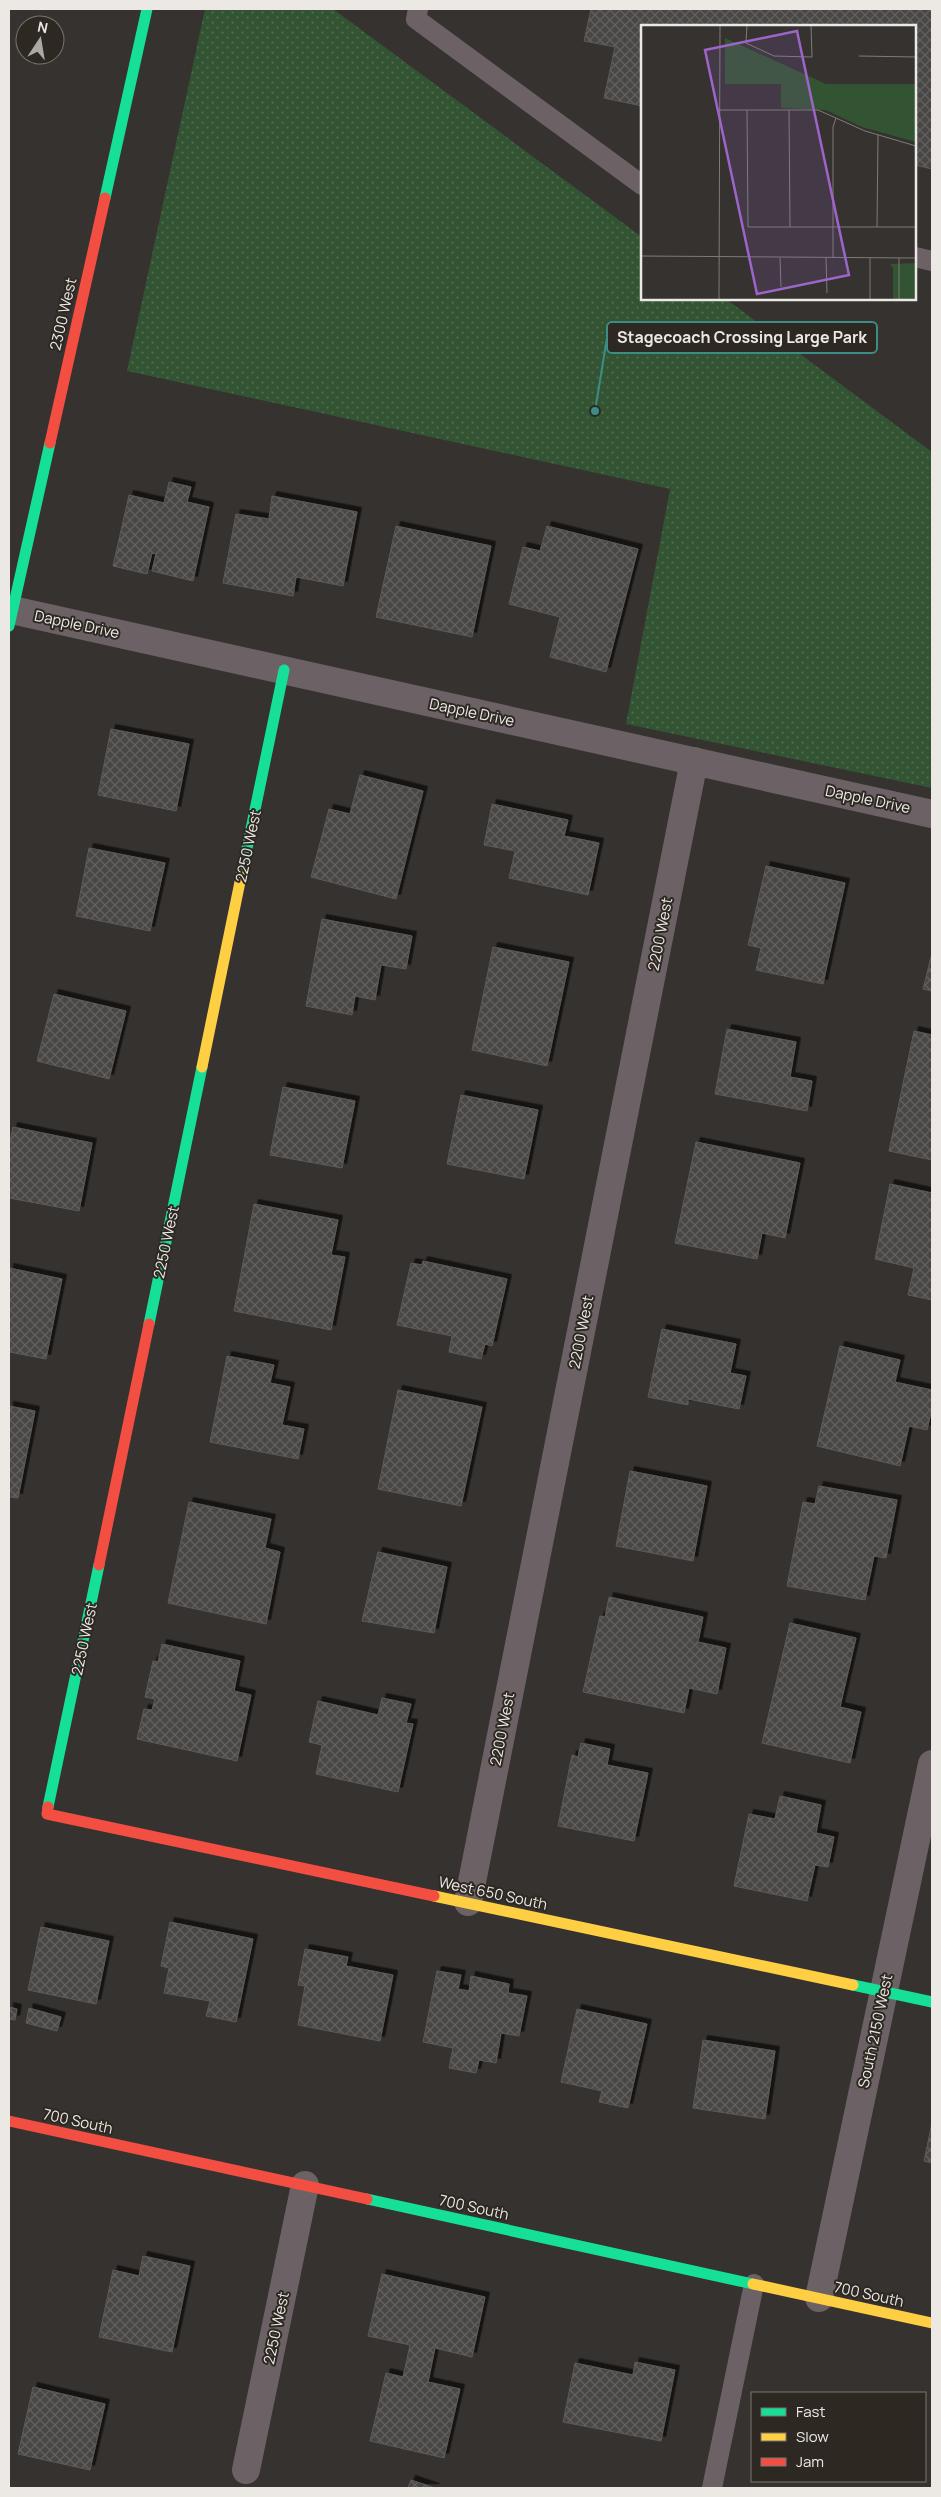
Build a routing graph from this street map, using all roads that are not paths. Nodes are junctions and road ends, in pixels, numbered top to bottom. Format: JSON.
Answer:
{"nodes":[{"id":1,"x":146,"y":9,"type":"edge"},
{"id":2,"x":418,"y":9,"type":"edge"},
{"id":3,"x":641,"y":184,"type":"edge"},
{"id":4,"x":916,"y":257,"type":"edge"},
{"id":5,"x":932,"y":261,"type":"edge"},
{"id":6,"x":10,"y":618,"type":"edge"},
{"id":7,"x":284,"y":670,"type":"junction"},
{"id":8,"x":694,"y":761,"type":"junction"},
{"id":9,"x":932,"y":814,"type":"edge"},
{"id":10,"x":932,"y":1764,"type":"edge"},
{"id":11,"x":47,"y":1814,"type":"joint"},
{"id":12,"x":468,"y":1902,"type":"junction"},
{"id":13,"x":884,"y":1992,"type":"junction"},
{"id":14,"x":932,"y":2002,"type":"edge"},
{"id":15,"x":9,"y":2122,"type":"edge"},
{"id":16,"x":305,"y":2185,"type":"junction"},
{"id":17,"x":754,"y":2284,"type":"junction"},
{"id":18,"x":819,"y":2298,"type":"junction"},
{"id":19,"x":932,"y":2323,"type":"edge"},
{"id":20,"x":246,"y":2470,"type":"dead end"},
{"id":21,"x":712,"y":2488,"type":"edge"}],
"edges":[{"from":1,"to":6,"type":"street","name":"2300 West"},
{"from":2,"to":3,"type":"lane"},
{"from":4,"to":5,"type":"lane"},
{"from":6,"to":7,"type":"street","name":"Dapple Drive"},
{"from":7,"to":8,"type":"street","name":"Dapple Drive"},
{"from":7,"to":11,"type":"street","name":"2250 West"},
{"from":8,"to":9,"type":"street","name":"Dapple Drive"},
{"from":8,"to":12,"type":"street","name":"2200 West"},
{"from":10,"to":13,"type":"street","name":"South 2150 West"},
{"from":11,"to":12,"type":"street","name":"West 650 South"},
{"from":12,"to":13,"type":"street","name":"West 650 South"},
{"from":13,"to":14,"type":"street","name":"West 650 South"},
{"from":13,"to":18,"type":"street","name":"South 2150 West"},
{"from":15,"to":16,"type":"street","name":"700 South"},
{"from":16,"to":17,"type":"street","name":"700 South"},
{"from":16,"to":20,"type":"street","name":"2250 West"},
{"from":17,"to":18,"type":"street","name":"700 South"},
{"from":17,"to":21,"type":"lane"},
{"from":18,"to":19,"type":"street","name":"700 South"}]}
